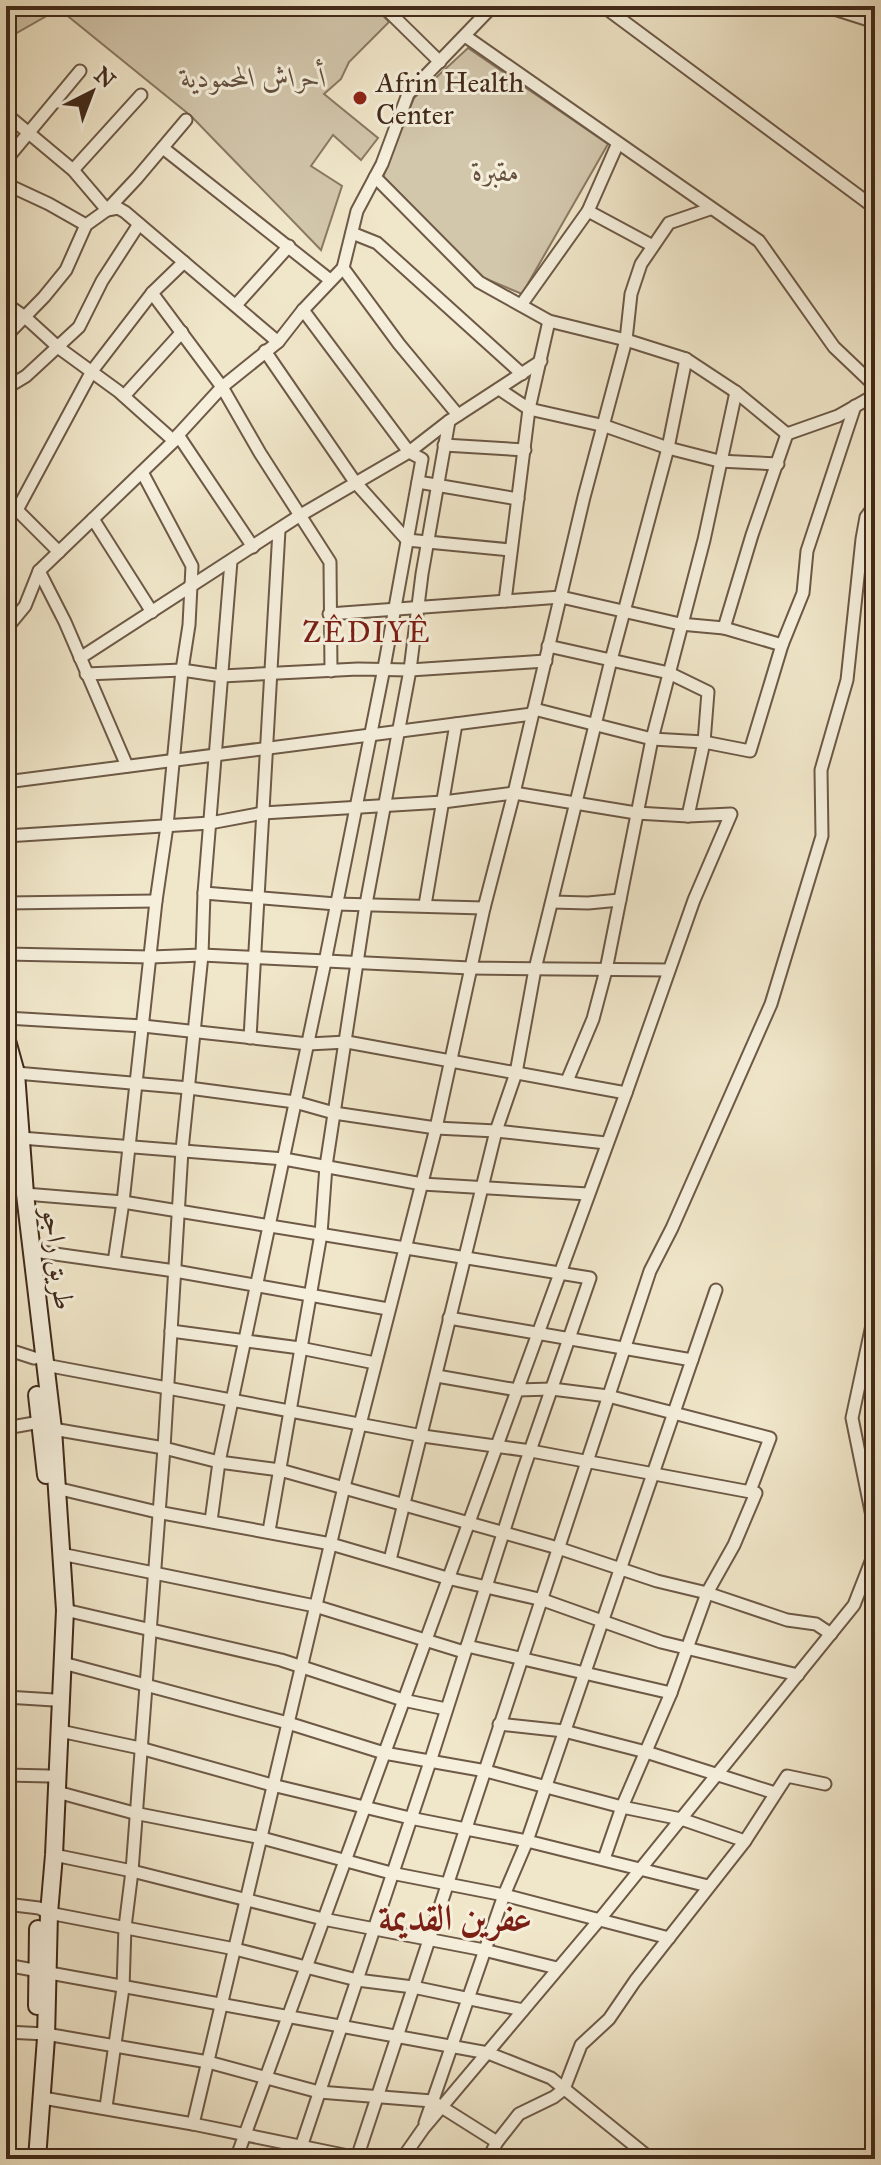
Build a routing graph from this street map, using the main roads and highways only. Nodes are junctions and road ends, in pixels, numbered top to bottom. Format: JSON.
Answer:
{"nodes":[{"id":1,"x":6,"y":1037,"type":"edge"},
{"id":2,"x":6,"y":1089,"type":"edge"},
{"id":3,"x":8,"y":1118,"type":"edge"},
{"id":4,"x":40,"y":1361,"type":"junction"},
{"id":5,"x":47,"y":1426,"type":"junction"},
{"id":6,"x":44,"y":1910,"type":"junction"},
{"id":7,"x":42,"y":2034,"type":"junction"},
{"id":8,"x":27,"y":2159,"type":"edge"},
{"id":9,"x":37,"y":2159,"type":"edge"}],
"edges":[{"from":1,"to":4,"type":"main road","name":"طريق راجو"},
{"from":2,"to":3,"type":"main road","name":"طريق راجو"},
{"from":3,"to":4,"type":"main road","name":"طريق راجو"},
{"from":4,"to":5,"type":"main road","name":"طريق راجو"},
{"from":5,"to":6,"type":"main road","name":"طريق راجو"},
{"from":5,"to":6,"type":"main road","name":"طريق راجو"},
{"from":6,"to":7,"type":"main road","name":"طريق راجو"},
{"from":7,"to":8,"type":"main road","name":"طريق راجو"},
{"from":7,"to":9,"type":"main road","name":"طريق راجو"}]}
